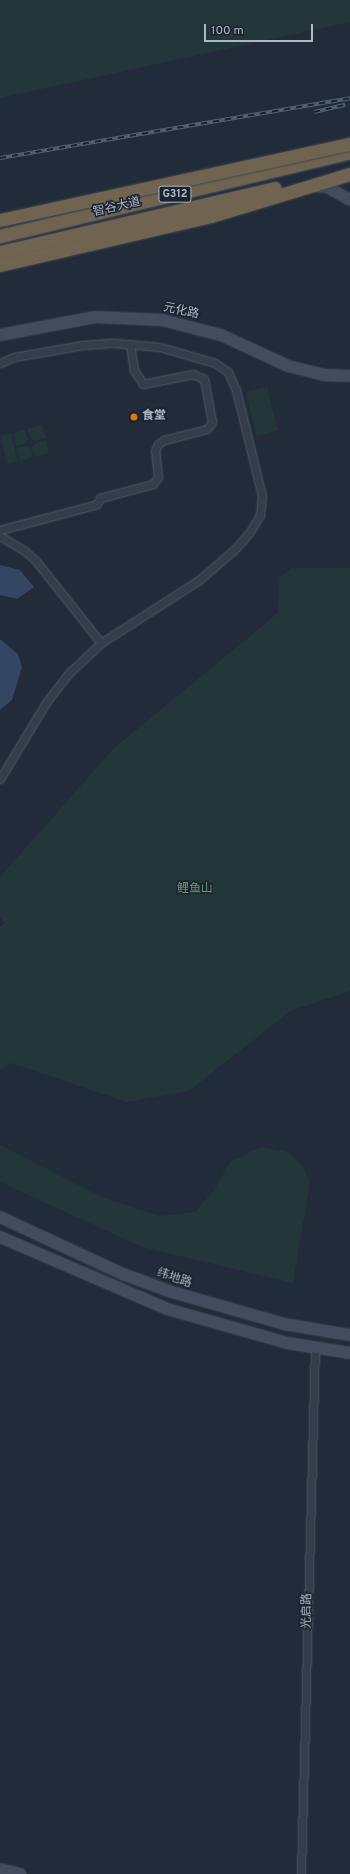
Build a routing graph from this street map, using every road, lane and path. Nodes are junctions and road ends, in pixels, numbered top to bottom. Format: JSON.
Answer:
{"nodes":[{"id":1,"x":350,"y":144,"type":"edge"},
{"id":2,"x":350,"y":152,"type":"edge"},
{"id":3,"x":350,"y":172,"type":"edge"},
{"id":4,"x":299,"y":184,"type":"dead end"},
{"id":5,"x":350,"y":200,"type":"edge"},
{"id":6,"x":0,"y":220,"type":"edge"},
{"id":7,"x":0,"y":227,"type":"edge"},
{"id":8,"x":0,"y":236,"type":"edge"},
{"id":9,"x":0,"y":252,"type":"edge"},
{"id":10,"x":0,"y":265,"type":"edge"},
{"id":11,"x":0,"y":335,"type":"edge"},
{"id":12,"x":130,"y":345,"type":"junction"},
{"id":13,"x":0,"y":363,"type":"edge"},
{"id":14,"x":350,"y":376,"type":"edge"},
{"id":15,"x":0,"y":530,"type":"edge"},
{"id":16,"x":0,"y":536,"type":"edge"},
{"id":17,"x":101,"y":643,"type":"junction"},
{"id":18,"x":0,"y":779,"type":"edge"},
{"id":19,"x":0,"y":1217,"type":"edge"},
{"id":20,"x":0,"y":1237,"type":"edge"},
{"id":21,"x":350,"y":1335,"type":"edge"},
{"id":22,"x":315,"y":1348,"type":"junction"},
{"id":23,"x":350,"y":1353,"type":"edge"},
{"id":24,"x":0,"y":1869,"type":"edge"},
{"id":25,"x":20,"y":1874,"type":"edge"},
{"id":26,"x":302,"y":1874,"type":"edge"}],
"edges":[{"from":1,"to":6,"type":"highway","bridge":true},
{"from":1,"to":7,"type":"highway","number":"G312"},
{"from":2,"to":8,"type":"highway","name":"智谷大道","number":"G312"},
{"from":3,"to":9,"type":"highway","name":"智谷大道","number":"G312","bridge":true},
{"from":3,"to":10,"type":"highway","bridge":true},
{"from":4,"to":5,"type":"main road"},
{"from":11,"to":14,"type":"main road","name":"元化路"},
{"from":12,"to":13,"type":"street"},
{"from":12,"to":15,"type":"street"},
{"from":12,"to":17,"type":"street"},
{"from":16,"to":17,"type":"street"},
{"from":17,"to":18,"type":"street"},
{"from":19,"to":21,"type":"main road","name":"纬地路"},
{"from":20,"to":22,"type":"main road"},
{"from":22,"to":23,"type":"main road"},
{"from":22,"to":26,"type":"street","name":"光启路"},
{"from":24,"to":25,"type":"main road"}]}
